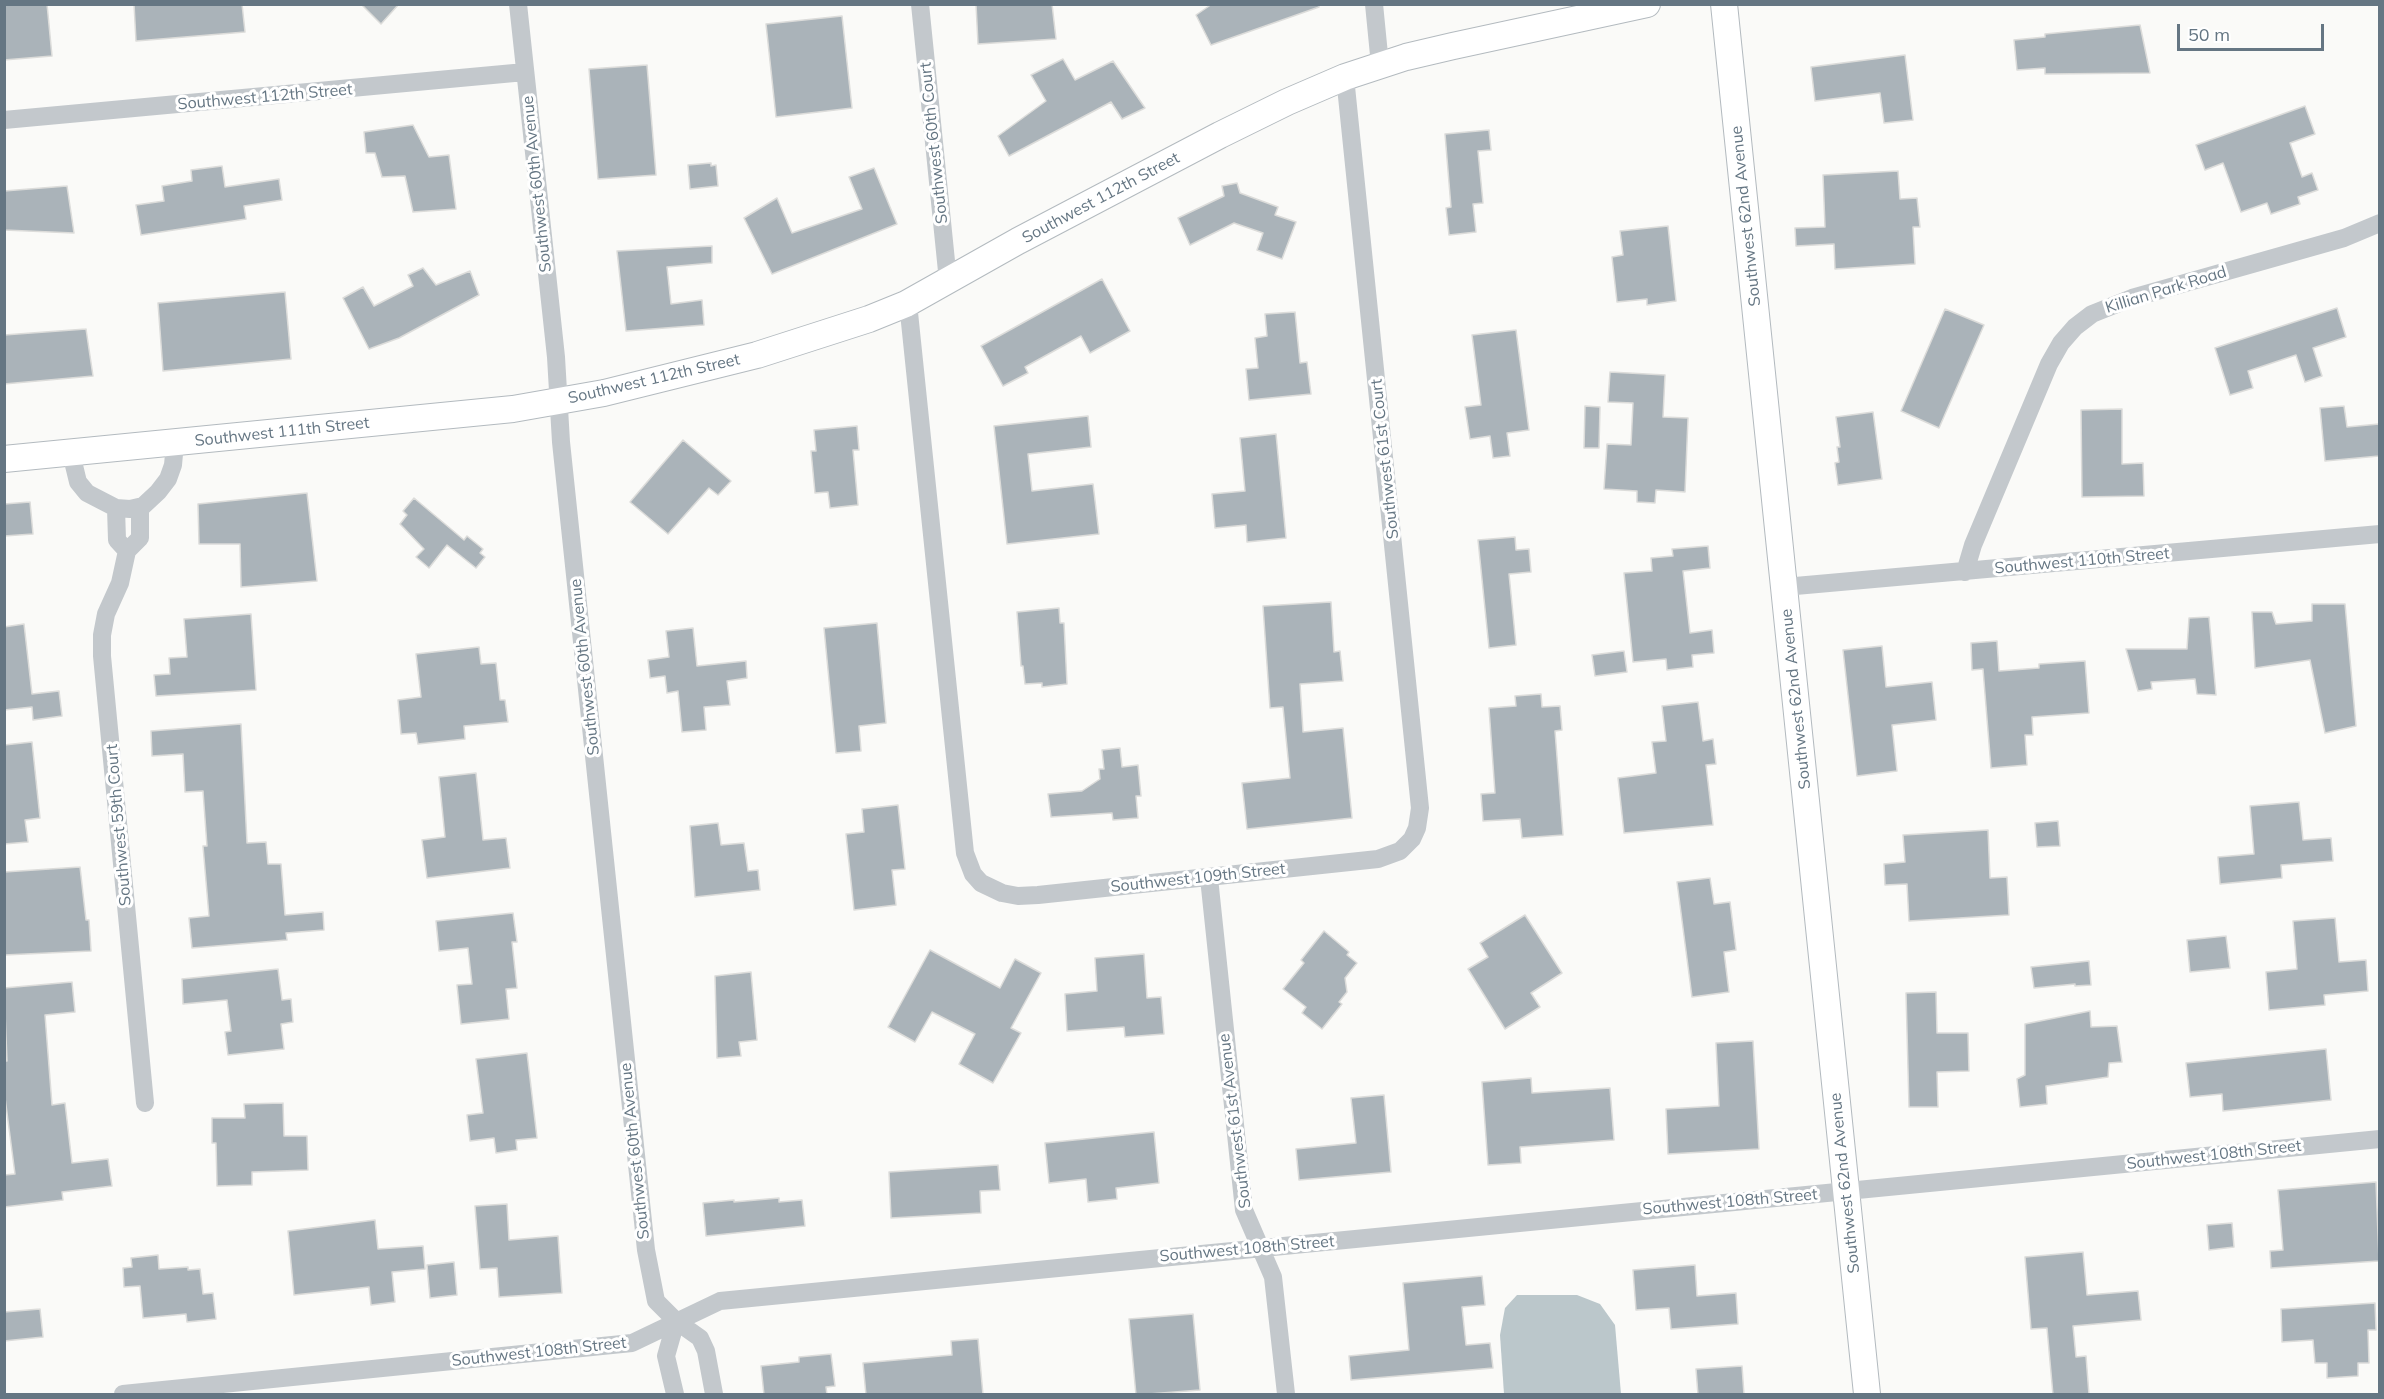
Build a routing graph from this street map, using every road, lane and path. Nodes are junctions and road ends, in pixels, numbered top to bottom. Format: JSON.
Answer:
{"nodes":[{"id":1,"x":518,"y":4,"type":"edge"},
{"id":2,"x":920,"y":4,"type":"edge"},
{"id":3,"x":1374,"y":4,"type":"edge"},
{"id":4,"x":1647,"y":4,"type":"edge"},
{"id":5,"x":1724,"y":4,"type":"edge"},
{"id":6,"x":1380,"y":65,"type":"junction"},
{"id":7,"x":525,"y":72,"type":"junction"},
{"id":8,"x":1345,"y":77,"type":"junction"},
{"id":9,"x":4,"y":120,"type":"edge"},
{"id":10,"x":2379,"y":223,"type":"edge"},
{"id":11,"x":948,"y":281,"type":"junction"},
{"id":12,"x":908,"y":303,"type":"junction"},
{"id":13,"x":559,"y":402,"type":"junction"},
{"id":14,"x":175,"y":443,"type":"junction"},
{"id":15,"x":71,"y":453,"type":"junction"},
{"id":16,"x":4,"y":459,"type":"edge"},
{"id":17,"x":140,"y":507,"type":"junction"},
{"id":18,"x":116,"y":508,"type":"junction"},
{"id":19,"x":2379,"y":534,"type":"edge"},
{"id":20,"x":127,"y":551,"type":"junction"},
{"id":21,"x":1965,"y":572,"type":"junction"},
{"id":22,"x":1784,"y":587,"type":"junction"},
{"id":23,"x":1412,"y":839,"type":"joint"},
{"id":24,"x":1209,"y":878,"type":"junction"},
{"id":25,"x":145,"y":1103,"type":"dead end"},
{"id":26,"x":2379,"y":1139,"type":"edge"},
{"id":27,"x":1845,"y":1192,"type":"junction"},
{"id":28,"x":1260,"y":1248,"type":"junction"},
{"id":29,"x":676,"y":1321,"type":"junction"},
{"id":30,"x":123,"y":1395,"type":"edge"},
{"id":31,"x":675,"y":1395,"type":"edge"},
{"id":32,"x":714,"y":1395,"type":"edge"},
{"id":33,"x":1286,"y":1395,"type":"edge"},
{"id":34,"x":1867,"y":1395,"type":"edge"}],
"edges":[{"from":1,"to":7,"type":"street","name":"Southwest 60th Avenue"},
{"from":2,"to":11,"type":"street","name":"Southwest 60th Court"},
{"from":3,"to":6,"type":"street"},
{"from":4,"to":6,"type":"main road","name":"Southwest 112th Street"},
{"from":5,"to":22,"type":"main road","name":"Southwest 62nd Avenue"},
{"from":6,"to":8,"type":"main road","name":"Southwest 112th Street"},
{"from":7,"to":9,"type":"street","name":"Southwest 112th Street"},
{"from":7,"to":13,"type":"street","name":"Southwest 60th Avenue"},
{"from":8,"to":11,"type":"main road","name":"Southwest 112th Street"},
{"from":8,"to":23,"type":"street","name":"Southwest 61st Court"},
{"from":10,"to":21,"type":"street","name":"Killian Park Road"},
{"from":11,"to":12,"type":"main road","name":"Southwest 112th Street"},
{"from":12,"to":13,"type":"main road","name":"Southwest 112th Street"},
{"from":12,"to":24,"type":"street","name":"Southwest 109th Street"},
{"from":13,"to":14,"type":"main road","name":"Southwest 111th Street"},
{"from":13,"to":29,"type":"street","name":"Southwest 60th Avenue"},
{"from":14,"to":15,"type":"main road","name":"Southwest 111th Street"},
{"from":14,"to":17,"type":"street"},
{"from":15,"to":16,"type":"main road","name":"Southwest 111th Street"},
{"from":15,"to":18,"type":"street"},
{"from":17,"to":18,"type":"street"},
{"from":17,"to":20,"type":"street","name":"Southwest 59th Court"},
{"from":18,"to":20,"type":"street"},
{"from":19,"to":21,"type":"street","name":"Southwest 110th Street"},
{"from":20,"to":25,"type":"street","name":"Southwest 59th Court"},
{"from":21,"to":22,"type":"street","name":"Southwest 110th Street"},
{"from":22,"to":27,"type":"main road","name":"Southwest 62nd Avenue"},
{"from":23,"to":24,"type":"street","name":"Southwest 109th Street"},
{"from":24,"to":28,"type":"street","name":"Southwest 61st Avenue"},
{"from":26,"to":27,"type":"street","name":"Southwest 108th Street"},
{"from":27,"to":28,"type":"street","name":"Southwest 108th Street"},
{"from":27,"to":34,"type":"main road","name":"Southwest 62nd Avenue"},
{"from":28,"to":29,"type":"street","name":"Southwest 108th Street"},
{"from":28,"to":33,"type":"street","name":"Southwest 61st Avenue"},
{"from":29,"to":30,"type":"street","name":"Southwest 108th Street"},
{"from":29,"to":31,"type":"street"},
{"from":29,"to":32,"type":"street","name":"Southwest 60th Avenue"}]}
